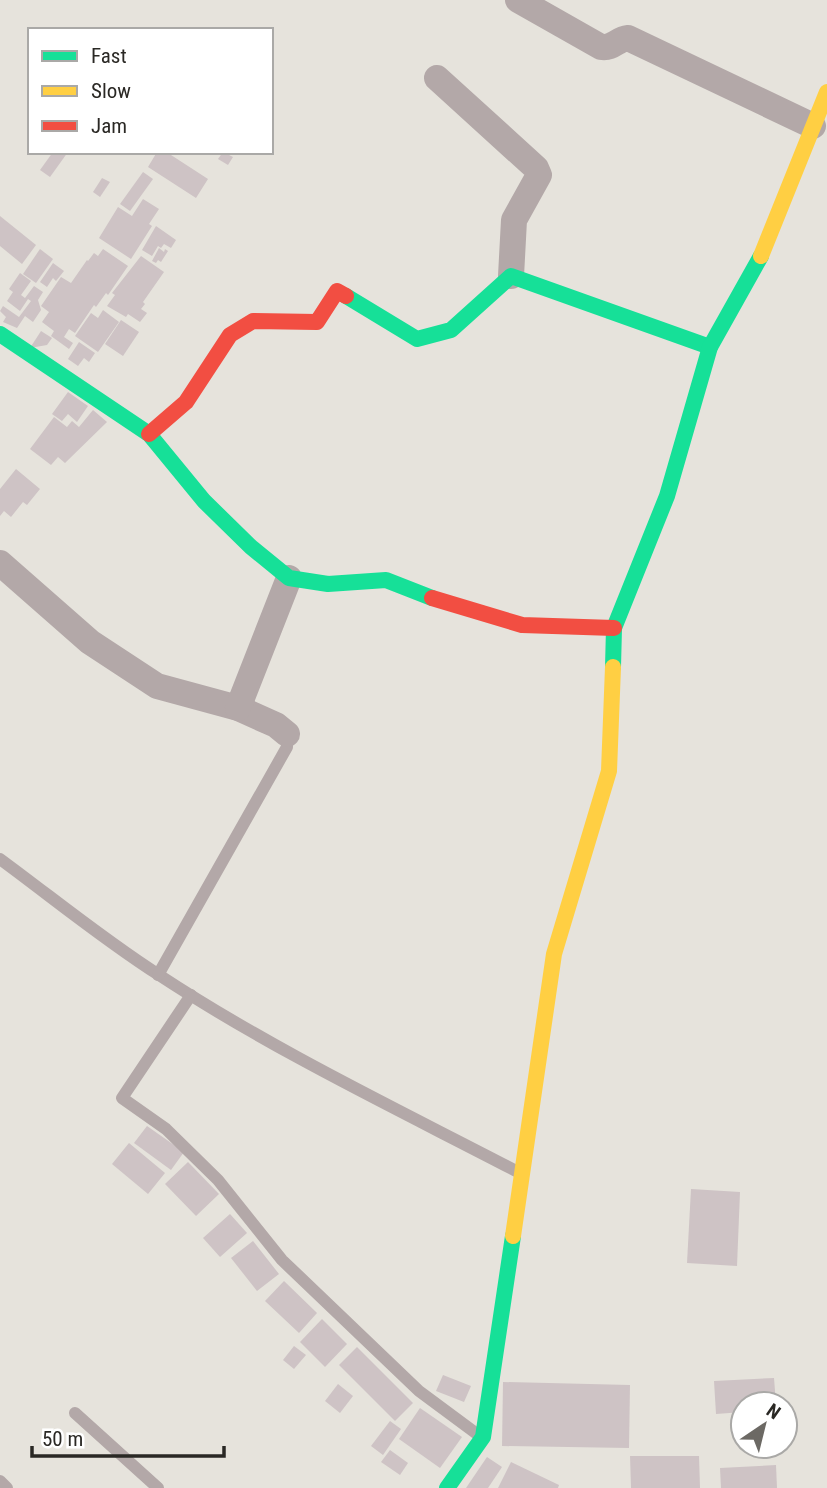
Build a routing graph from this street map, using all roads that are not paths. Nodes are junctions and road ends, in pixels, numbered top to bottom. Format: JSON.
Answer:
{"nodes":[{"id":1,"x":518,"y":0,"type":"edge"},
{"id":2,"x":437,"y":78,"type":"dead end"},
{"id":3,"x":827,"y":92,"type":"edge"},
{"id":4,"x":813,"y":126,"type":"junction"},
{"id":5,"x":511,"y":276,"type":"junction"},
{"id":6,"x":0,"y":334,"type":"edge"},
{"id":7,"x":710,"y":347,"type":"junction"},
{"id":8,"x":149,"y":434,"type":"junction"},
{"id":9,"x":0,"y":563,"type":"edge"},
{"id":10,"x":289,"y":578,"type":"junction"},
{"id":11,"x":614,"y":628,"type":"junction"},
{"id":12,"x":237,"y":708,"type":"junction"},
{"id":13,"x":287,"y":734,"type":"joint"},
{"id":14,"x":0,"y":859,"type":"edge"},
{"id":15,"x":158,"y":975,"type":"junction"},
{"id":16,"x":191,"y":995,"type":"junction"},
{"id":17,"x":522,"y":1173,"type":"junction"},
{"id":18,"x":75,"y":1413,"type":"dead end"},
{"id":19,"x":482,"y":1437,"type":"junction"},
{"id":20,"x":0,"y":1481,"type":"edge"},
{"id":21,"x":7,"y":1488,"type":"edge"},
{"id":22,"x":158,"y":1488,"type":"edge"},
{"id":23,"x":447,"y":1488,"type":"edge"}],
"edges":[{"from":1,"to":4,"type":"street"},
{"from":2,"to":5,"type":"street"},
{"from":3,"to":4,"type":"street"},
{"from":4,"to":7,"type":"street"},
{"from":5,"to":7,"type":"street"},
{"from":5,"to":8,"type":"street"},
{"from":6,"to":8,"type":"street"},
{"from":7,"to":11,"type":"street"},
{"from":8,"to":10,"type":"street"},
{"from":9,"to":12,"type":"street"},
{"from":10,"to":11,"type":"street"},
{"from":10,"to":12,"type":"street"},
{"from":11,"to":17,"type":"street"},
{"from":12,"to":13,"type":"street"},
{"from":13,"to":15,"type":"lane"},
{"from":14,"to":15,"type":"lane"},
{"from":15,"to":16,"type":"lane"},
{"from":16,"to":17,"type":"lane"},
{"from":16,"to":19,"type":"lane"},
{"from":17,"to":19,"type":"street"},
{"from":18,"to":22,"type":"lane"},
{"from":19,"to":23,"type":"street"},
{"from":20,"to":21,"type":"lane"}]}
